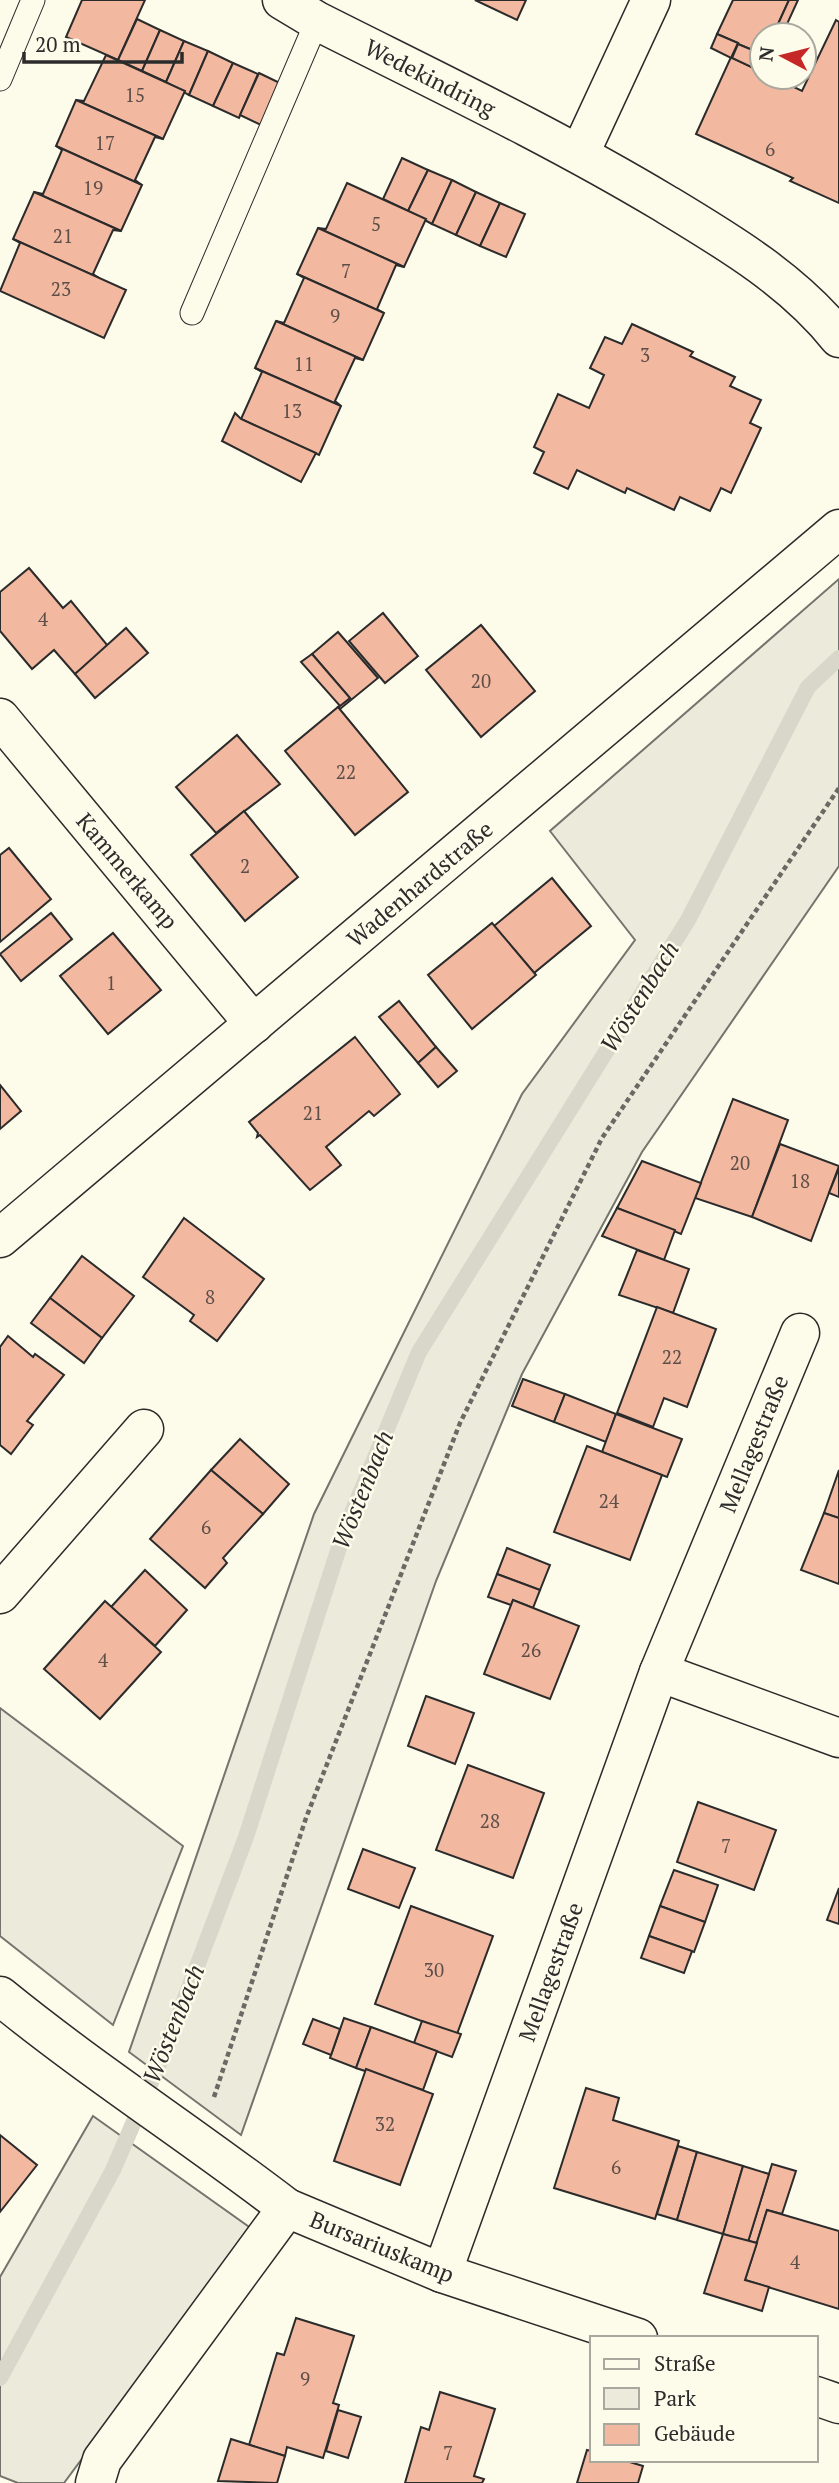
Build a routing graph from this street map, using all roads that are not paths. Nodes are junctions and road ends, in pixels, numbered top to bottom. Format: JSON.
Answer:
{"nodes":[{"id":1,"x":33,"y":0,"type":"edge"},
{"id":2,"x":282,"y":0,"type":"edge"},
{"id":3,"x":652,"y":0,"type":"edge"},
{"id":4,"x":317,"y":21,"type":"junction"},
{"id":5,"x":0,"y":79,"type":"edge"},
{"id":6,"x":580,"y":153,"type":"junction"},
{"id":7,"x":192,"y":313,"type":"dead end"},
{"id":8,"x":839,"y":338,"type":"edge"},
{"id":9,"x":839,"y":529,"type":"edge"},
{"id":10,"x":0,"y":718,"type":"edge"},
{"id":11,"x":254,"y":1024,"type":"junction"},
{"id":12,"x":0,"y":1238,"type":"edge"},
{"id":13,"x":800,"y":1333,"type":"dead end"},
{"id":14,"x":144,"y":1429,"type":"dead end"},
{"id":15,"x":0,"y":1594,"type":"edge"},
{"id":16,"x":659,"y":1672,"type":"junction"},
{"id":17,"x":839,"y":1738,"type":"edge"},
{"id":18,"x":0,"y":1996,"type":"edge"},
{"id":19,"x":287,"y":2208,"type":"junction"},
{"id":20,"x":442,"y":2273,"type":"junction"},
{"id":21,"x":632,"y":2336,"type":"edge"},
{"id":22,"x":818,"y":2397,"type":"edge"},
{"id":23,"x":839,"y":2404,"type":"edge"},
{"id":24,"x":95,"y":2483,"type":"edge"}],
"edges":[{"from":1,"to":5,"type":"lane"},
{"from":2,"to":4,"type":"street","name":"Wedekindring"},
{"from":3,"to":6,"type":"street"},
{"from":4,"to":6,"type":"street","name":"Wedekindring"},
{"from":4,"to":7,"type":"lane"},
{"from":6,"to":8,"type":"street","name":"Wedekindring"},
{"from":9,"to":11,"type":"street","name":"Wadenhardstraße"},
{"from":10,"to":11,"type":"street","name":"Kammerkamp"},
{"from":11,"to":12,"type":"street","name":"Wadenhardstraße"},
{"from":13,"to":16,"type":"street","name":"Mellagestraße"},
{"from":14,"to":15,"type":"street"},
{"from":16,"to":17,"type":"street"},
{"from":16,"to":20,"type":"street","name":"Mellagestraße"},
{"from":18,"to":19,"type":"street"},
{"from":19,"to":20,"type":"street","name":"Bursariuskamp"},
{"from":19,"to":24,"type":"street","name":"Bursariuskamp"},
{"from":20,"to":21,"type":"street","name":"Bursariuskamp"},
{"from":22,"to":23,"type":"street"}]}
